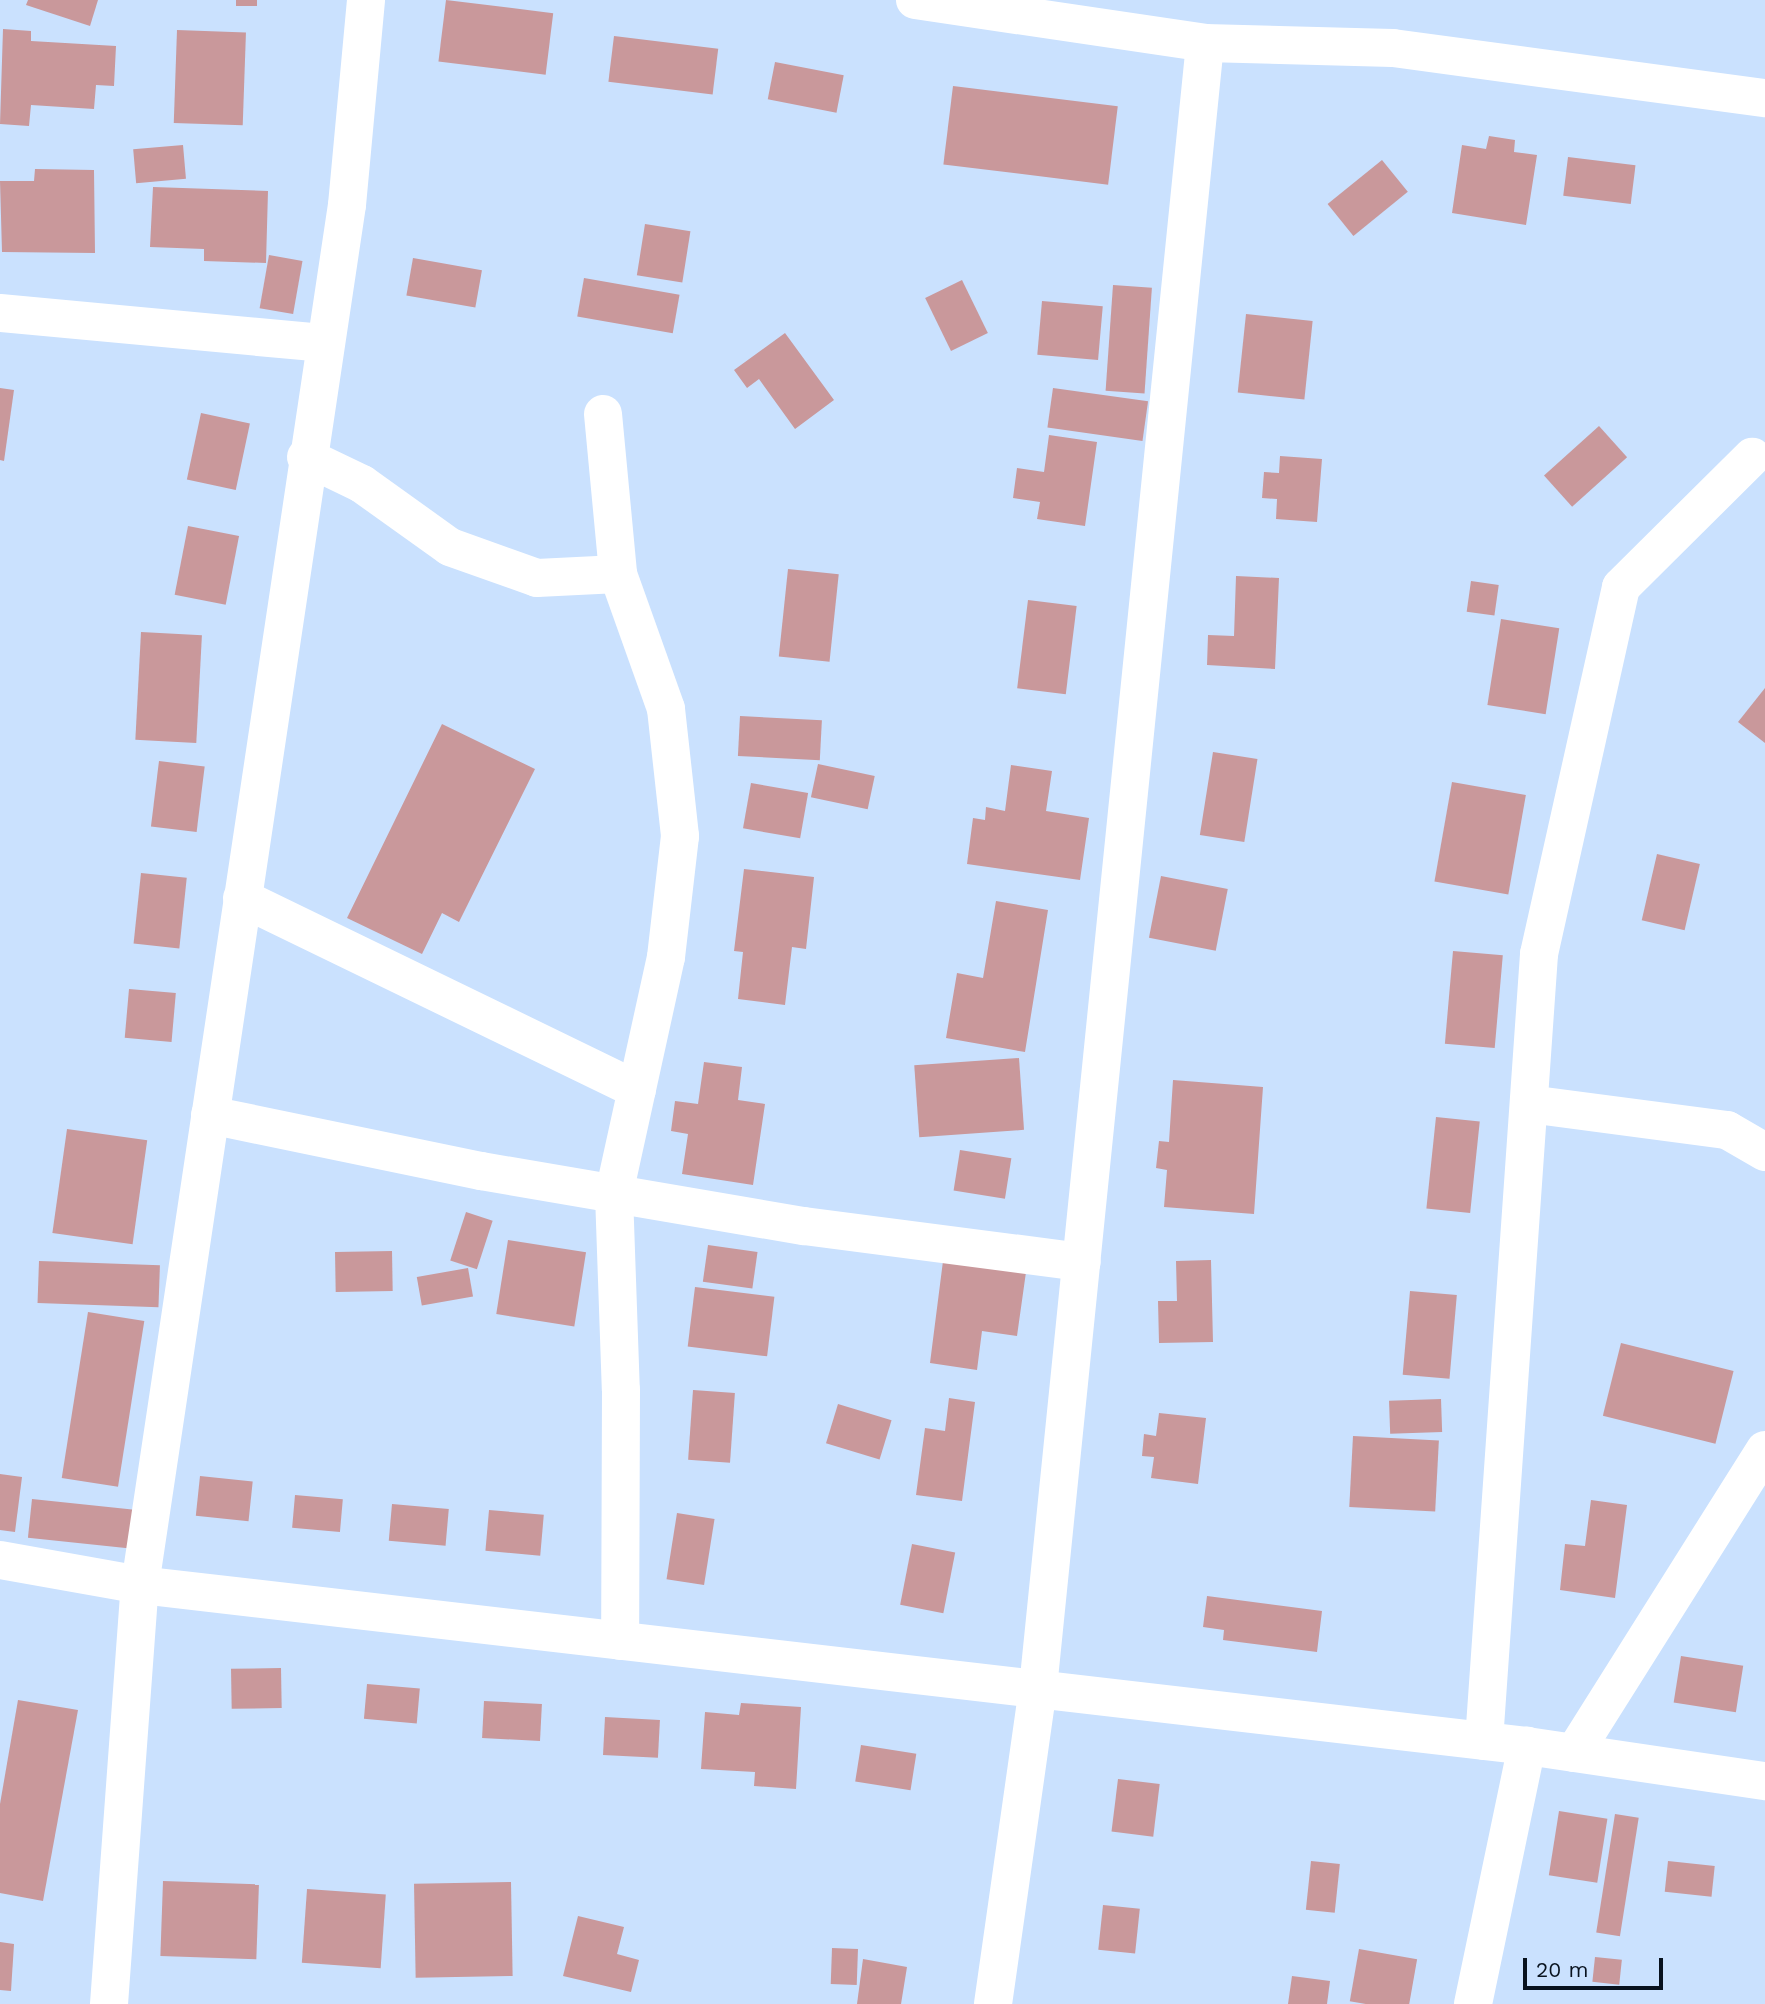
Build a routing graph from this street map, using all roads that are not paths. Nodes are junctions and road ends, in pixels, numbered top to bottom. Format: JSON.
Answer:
{"nodes":[{"id":1,"x":366,"y":0,"type":"edge"},
{"id":2,"x":915,"y":0,"type":"edge"},
{"id":3,"x":1205,"y":43,"type":"junction"},
{"id":4,"x":1765,"y":99,"type":"edge"},
{"id":5,"x":0,"y":313,"type":"edge"},
{"id":6,"x":323,"y":344,"type":"junction"},
{"id":7,"x":603,"y":414,"type":"dead end"},
{"id":8,"x":306,"y":457,"type":"junction"},
{"id":9,"x":1752,"y":457,"type":"dead end"},
{"id":10,"x":618,"y":574,"type":"junction"},
{"id":11,"x":242,"y":898,"type":"junction"},
{"id":12,"x":637,"y":1090,"type":"junction"},
{"id":13,"x":1529,"y":1104,"type":"junction"},
{"id":14,"x":210,"y":1115,"type":"junction"},
{"id":15,"x":1765,"y":1152,"type":"edge"},
{"id":16,"x":614,"y":1194,"type":"junction"},
{"id":17,"x":1082,"y":1262,"type":"junction"},
{"id":18,"x":1765,"y":1450,"type":"edge"},
{"id":19,"x":0,"y":1560,"type":"edge"},
{"id":20,"x":140,"y":1586,"type":"junction"},
{"id":21,"x":620,"y":1641,"type":"junction"},
{"id":22,"x":1038,"y":1688,"type":"junction"},
{"id":23,"x":1484,"y":1741,"type":"junction"},
{"id":24,"x":1527,"y":1746,"type":"junction"},
{"id":25,"x":1574,"y":1753,"type":"junction"},
{"id":26,"x":1765,"y":1781,"type":"edge"},
{"id":27,"x":109,"y":2004,"type":"edge"},
{"id":28,"x":993,"y":2004,"type":"edge"},
{"id":29,"x":1473,"y":2004,"type":"edge"}],
"edges":[{"from":1,"to":6,"type":"street"},
{"from":2,"to":3,"type":"street"},
{"from":3,"to":4,"type":"street"},
{"from":3,"to":17,"type":"street"},
{"from":5,"to":6,"type":"street"},
{"from":6,"to":8,"type":"street"},
{"from":7,"to":10,"type":"street"},
{"from":8,"to":10,"type":"street"},
{"from":8,"to":11,"type":"street"},
{"from":9,"to":13,"type":"street"},
{"from":10,"to":12,"type":"street"},
{"from":11,"to":12,"type":"street"},
{"from":11,"to":14,"type":"street"},
{"from":12,"to":16,"type":"street"},
{"from":13,"to":15,"type":"street"},
{"from":13,"to":23,"type":"street"},
{"from":14,"to":16,"type":"street"},
{"from":14,"to":20,"type":"street"},
{"from":16,"to":17,"type":"street"},
{"from":16,"to":21,"type":"street"},
{"from":17,"to":22,"type":"street"},
{"from":18,"to":25,"type":"street"},
{"from":19,"to":20,"type":"street"},
{"from":20,"to":21,"type":"street"},
{"from":20,"to":27,"type":"street"},
{"from":21,"to":22,"type":"street"},
{"from":22,"to":23,"type":"street"},
{"from":22,"to":28,"type":"street"},
{"from":23,"to":24,"type":"street"},
{"from":24,"to":25,"type":"street"},
{"from":24,"to":29,"type":"street"},
{"from":25,"to":26,"type":"street"}]}
